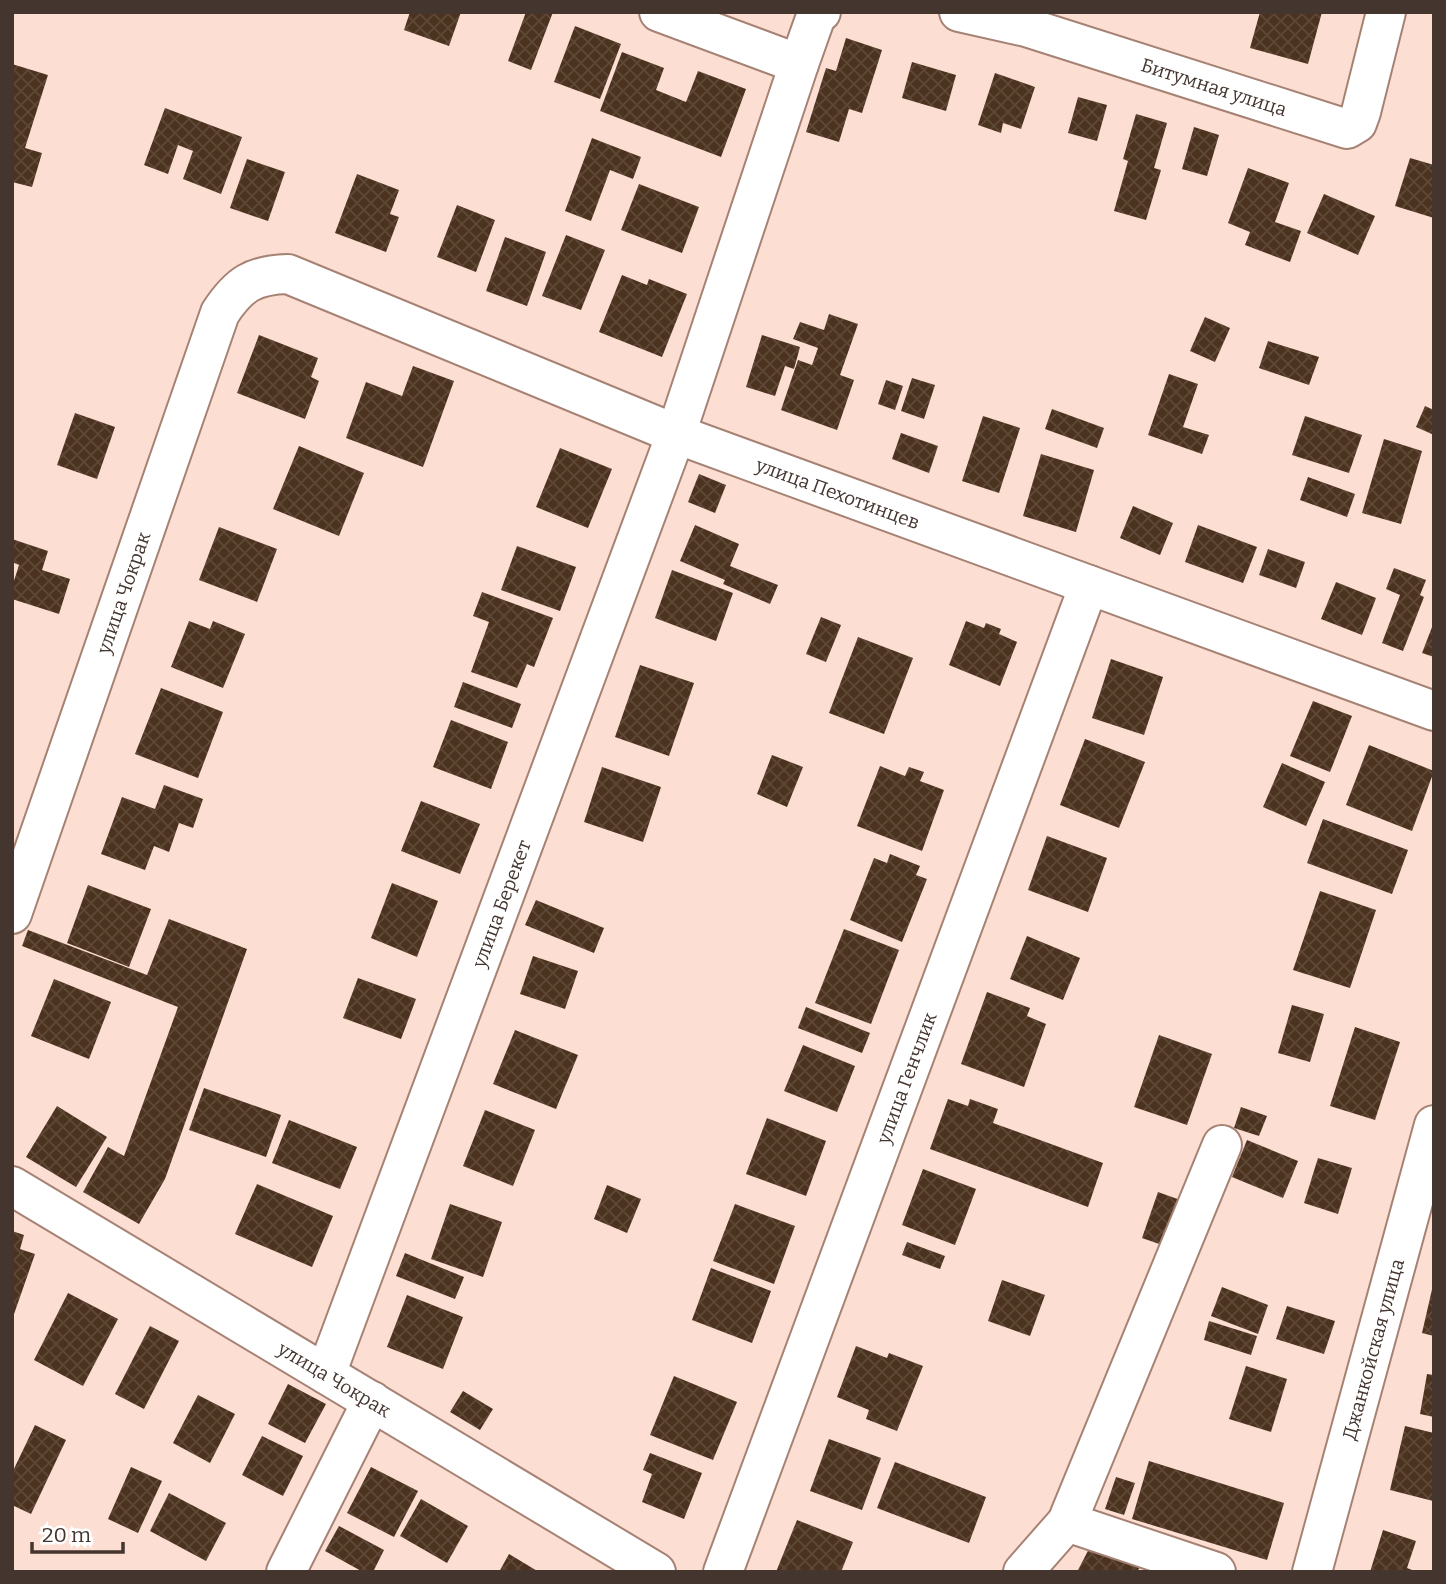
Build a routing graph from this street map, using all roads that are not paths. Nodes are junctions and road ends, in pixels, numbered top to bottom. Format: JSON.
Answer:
{"nodes":[{"id":1,"x":659,"y":12,"type":"edge"},
{"id":2,"x":821,"y":12,"type":"edge"},
{"id":3,"x":959,"y":12,"type":"edge"},
{"id":4,"x":1386,"y":12,"type":"edge"},
{"id":5,"x":1027,"y":20,"type":"edge"},
{"id":6,"x":799,"y":64,"type":"junction"},
{"id":7,"x":247,"y":282,"type":"joint"},
{"id":8,"x":676,"y":434,"type":"junction"},
{"id":9,"x":1089,"y":585,"type":"junction"},
{"id":10,"x":1434,"y":711,"type":"edge"},
{"id":11,"x":12,"y":914,"type":"edge"},
{"id":12,"x":1434,"y":1125,"type":"edge"},
{"id":13,"x":1222,"y":1145,"type":"dead end"},
{"id":14,"x":12,"y":1186,"type":"edge"},
{"id":15,"x":326,"y":1374,"type":"junction"},
{"id":16,"x":372,"y":1401,"type":"junction"},
{"id":17,"x":1067,"y":1522,"type":"junction"},
{"id":18,"x":286,"y":1572,"type":"edge"},
{"id":19,"x":656,"y":1572,"type":"edge"},
{"id":20,"x":723,"y":1572,"type":"edge"},
{"id":21,"x":1023,"y":1572,"type":"edge"},
{"id":22,"x":1216,"y":1572,"type":"edge"},
{"id":23,"x":1312,"y":1572,"type":"edge"}],
"edges":[{"from":1,"to":6,"type":"street"},
{"from":2,"to":6,"type":"street","name":"улица Берекет"},
{"from":3,"to":5,"type":"street","name":"Битумная улица"},
{"from":4,"to":5,"type":"street","name":"Битумная улица"},
{"from":6,"to":8,"type":"street","name":"улица Берекет"},
{"from":7,"to":8,"type":"street","name":"улица Пехотинцев"},
{"from":7,"to":11,"type":"street","name":"улица Чокрак"},
{"from":8,"to":9,"type":"street","name":"улица Пехотинцев"},
{"from":8,"to":15,"type":"street","name":"улица Берекет"},
{"from":9,"to":10,"type":"street","name":"улица Пехотинцев"},
{"from":9,"to":20,"type":"street","name":"улица Генчлик"},
{"from":12,"to":23,"type":"street","name":"Джанкойская улица"},
{"from":13,"to":17,"type":"street"},
{"from":14,"to":15,"type":"street","name":"улица Чокрак"},
{"from":15,"to":16,"type":"street","name":"улица Чокрак"},
{"from":16,"to":18,"type":"street"},
{"from":16,"to":19,"type":"street","name":"улица Чокрак"},
{"from":17,"to":21,"type":"street"},
{"from":17,"to":22,"type":"street"}]}
